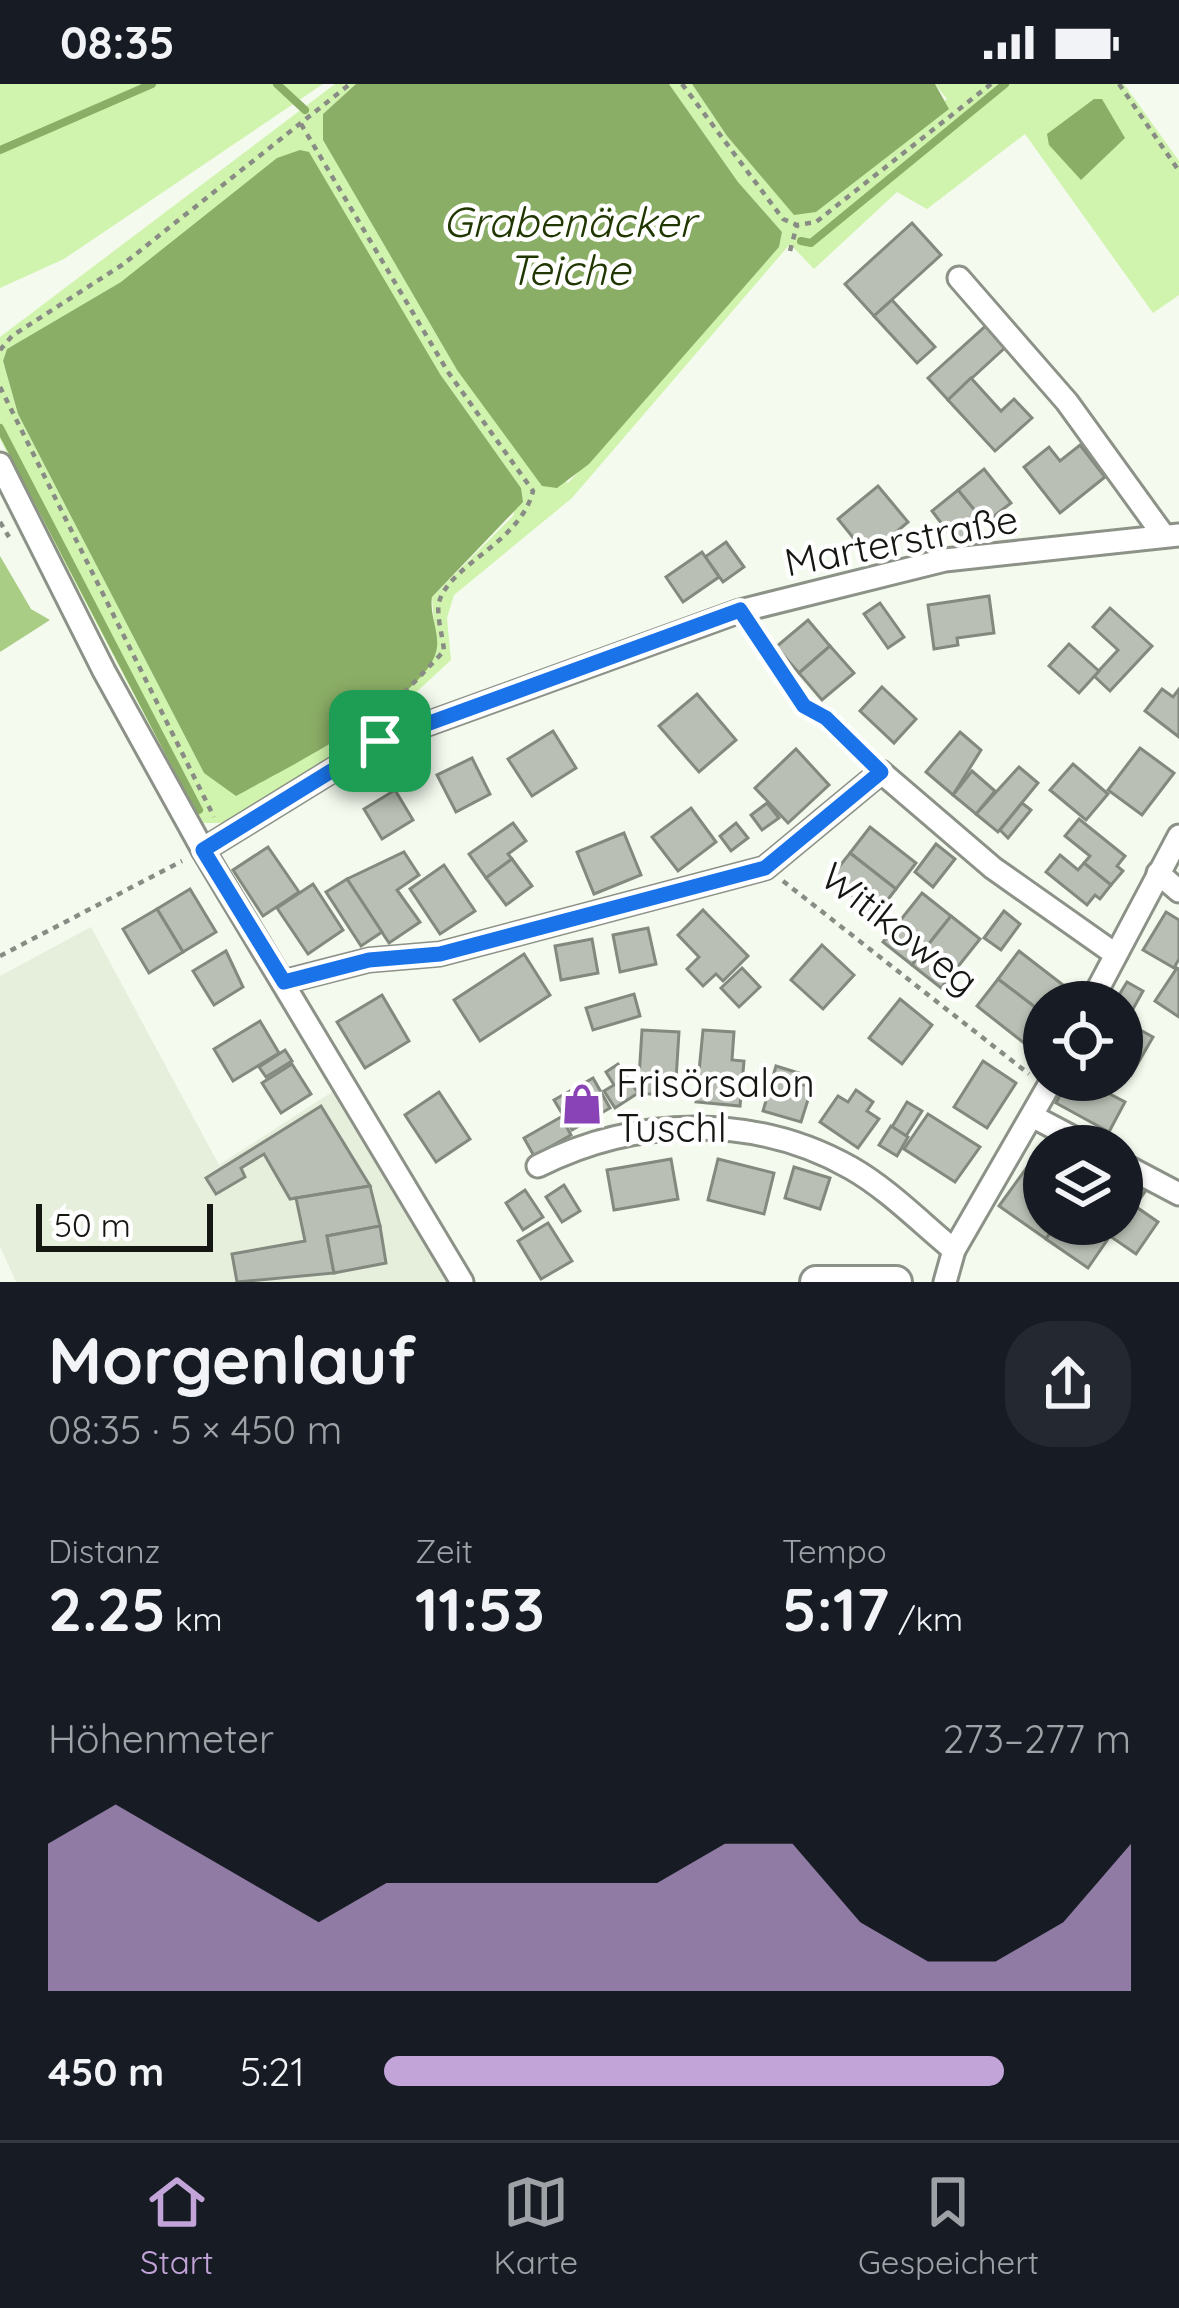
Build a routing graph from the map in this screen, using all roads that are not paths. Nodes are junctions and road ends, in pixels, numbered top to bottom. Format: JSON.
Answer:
{"nodes":[{"id":1,"x":959,"y":278,"type":"dead end"},
{"id":2,"x":0,"y":464,"type":"edge"},
{"id":3,"x":1171,"y":535,"type":"edge"},
{"id":4,"x":804,"y":706,"type":"road end"},
{"id":5,"x":881,"y":772,"type":"junction"},
{"id":6,"x":1179,"y":836,"type":"edge"},
{"id":7,"x":213,"y":844,"type":"junction"},
{"id":8,"x":1158,"y":873,"type":"junction"},
{"id":9,"x":1179,"y":891,"type":"edge"},
{"id":10,"x":1115,"y":954,"type":"junction"},
{"id":11,"x":1102,"y":981,"type":"edge"},
{"id":12,"x":284,"y":982,"type":"junction"},
{"id":13,"x":1042,"y":1101,"type":"edge"},
{"id":14,"x":1034,"y":1117,"type":"junction"},
{"id":15,"x":1049,"y":1125,"type":"edge"},
{"id":16,"x":538,"y":1166,"type":"dead end"},
{"id":17,"x":1143,"y":1175,"type":"edge"},
{"id":18,"x":1179,"y":1194,"type":"edge"},
{"id":19,"x":954,"y":1250,"type":"junction"},
{"id":20,"x":462,"y":1282,"type":"edge"},
{"id":21,"x":816,"y":1282,"type":"edge"},
{"id":22,"x":896,"y":1282,"type":"edge"},
{"id":23,"x":945,"y":1282,"type":"edge"}],
"edges":[{"from":1,"to":3,"type":"street","name":"Marterstraße"},
{"from":2,"to":7,"type":"street"},
{"from":3,"to":7,"type":"street","name":"Marterstraße"},
{"from":4,"to":5,"type":"lane"},
{"from":5,"to":10,"type":"street"},
{"from":5,"to":12,"type":"street","name":"Witikoweg"},
{"from":6,"to":8,"type":"street"},
{"from":7,"to":12,"type":"street"},
{"from":8,"to":9,"type":"street"},
{"from":8,"to":10,"type":"street"},
{"from":10,"to":11,"type":"street"},
{"from":12,"to":20,"type":"street"},
{"from":13,"to":14,"type":"street"},
{"from":14,"to":15,"type":"street"},
{"from":14,"to":19,"type":"street"},
{"from":16,"to":19,"type":"street"},
{"from":17,"to":18,"type":"street"},
{"from":19,"to":23,"type":"street"},
{"from":21,"to":22,"type":"main road"}]}
